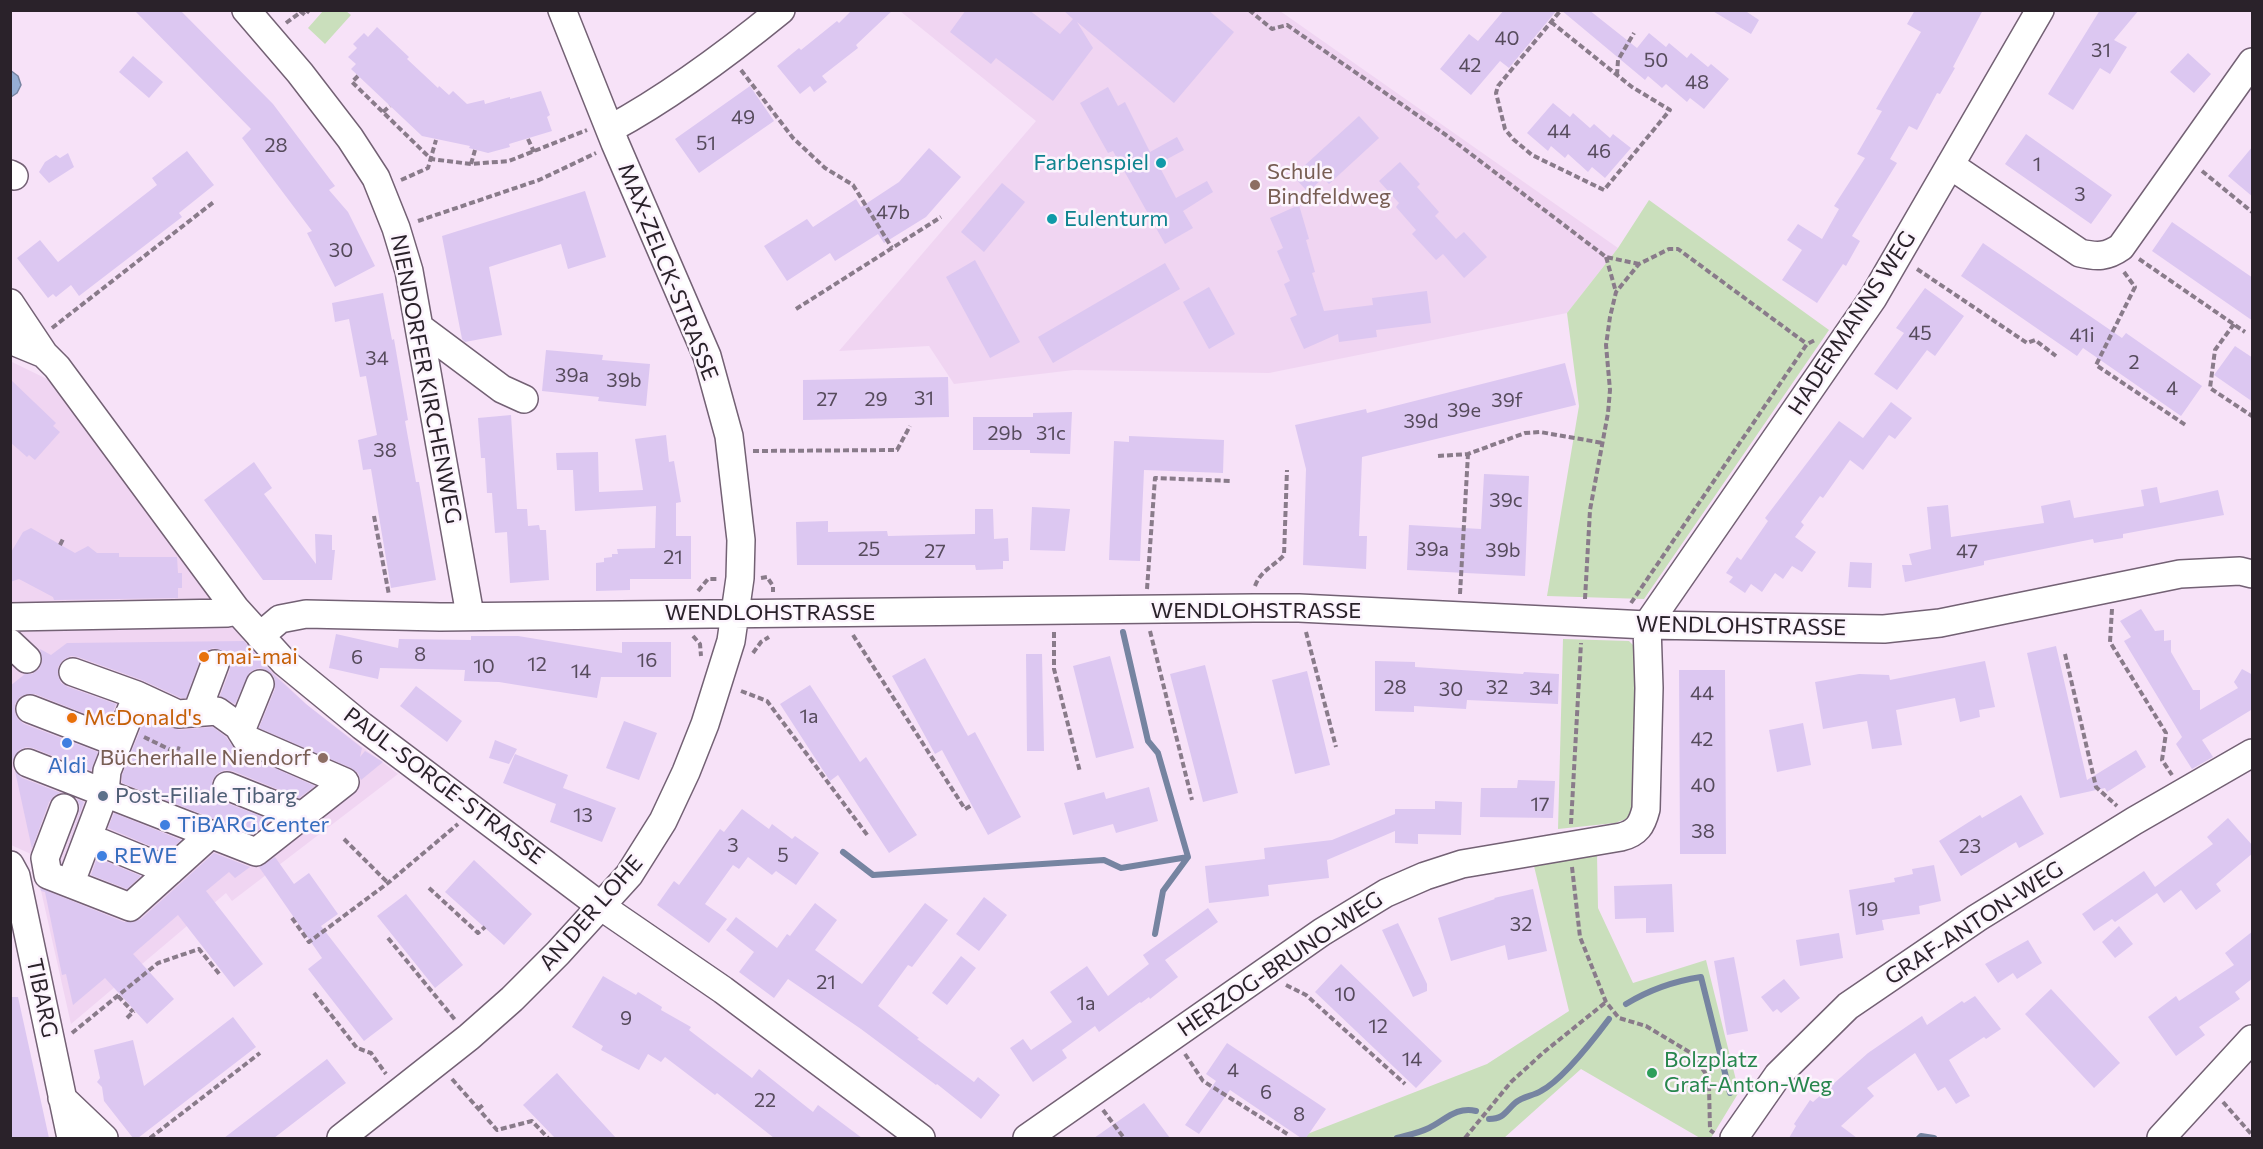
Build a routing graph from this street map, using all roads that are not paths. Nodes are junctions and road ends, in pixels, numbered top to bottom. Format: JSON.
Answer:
{"nodes":[{"id":1,"x":246,"y":10,"type":"edge"},
{"id":2,"x":562,"y":10,"type":"edge"},
{"id":3,"x":781,"y":10,"type":"edge"},
{"id":4,"x":2040,"y":10,"type":"edge"},
{"id":5,"x":2253,"y":62,"type":"edge"},
{"id":6,"x":611,"y":131,"type":"junction"},
{"id":7,"x":1950,"y":165,"type":"junction"},
{"id":8,"x":10,"y":303,"type":"edge"},
{"id":9,"x":419,"y":327,"type":"junction"},
{"id":10,"x":30,"y":345,"type":"edge"},
{"id":11,"x":524,"y":399,"type":"dead end"},
{"id":12,"x":2253,"y":574,"type":"edge"},
{"id":13,"x":235,"y":608,"type":"junction"},
{"id":14,"x":470,"y":615,"type":"junction"},
{"id":15,"x":736,"y":615,"type":"junction"},
{"id":16,"x":10,"y":617,"type":"edge"},
{"id":17,"x":1647,"y":625,"type":"junction"},
{"id":18,"x":260,"y":636,"type":"junction"},
{"id":19,"x":214,"y":664,"type":"dead end"},
{"id":20,"x":73,"y":672,"type":"dead end"},
{"id":21,"x":260,"y":684,"type":"dead end"},
{"id":22,"x":137,"y":695,"type":"junction"},
{"id":23,"x":30,"y":709,"type":"dead end"},
{"id":24,"x":197,"y":712,"type":"junction"},
{"id":25,"x":241,"y":731,"type":"junction"},
{"id":26,"x":118,"y":743,"type":"junction"},
{"id":27,"x":28,"y":763,"type":"dead end"},
{"id":28,"x":2248,"y":764,"type":"edge"},
{"id":29,"x":227,"y":786,"type":"dead end"},
{"id":30,"x":105,"y":792,"type":"junction"},
{"id":31,"x":64,"y":808,"type":"dead end"},
{"id":32,"x":302,"y":816,"type":"junction"},
{"id":33,"x":211,"y":834,"type":"junction"},
{"id":34,"x":10,"y":842,"type":"edge"},
{"id":35,"x":102,"y":843,"type":"dead end"},
{"id":36,"x":10,"y":850,"type":"edge"},
{"id":37,"x":10,"y":865,"type":"edge"},
{"id":38,"x":170,"y":871,"type":"junction"},
{"id":39,"x":74,"y":874,"type":"dead end"},
{"id":40,"x":602,"y":906,"type":"junction"},
{"id":41,"x":2253,"y":1039,"type":"edge"},
{"id":42,"x":62,"y":1098,"type":"junction"},
{"id":43,"x":1726,"y":1137,"type":"edge"},
{"id":44,"x":71,"y":1138,"type":"edge"},
{"id":45,"x":104,"y":1138,"type":"edge"},
{"id":46,"x":341,"y":1138,"type":"edge"},
{"id":47,"x":921,"y":1138,"type":"edge"},
{"id":48,"x":1027,"y":1138,"type":"edge"},
{"id":49,"x":2161,"y":1138,"type":"edge"}],
"edges":[{"from":1,"to":9,"type":"street","name":"NIENDORFER KIRCHENWEG"},
{"from":2,"to":6,"type":"street","name":"MAX-ZELCK-STRASSE"},
{"from":3,"to":6,"type":"street"},
{"from":4,"to":7,"type":"street","name":"HADERMANNS WEG"},
{"from":5,"to":7,"type":"street"},
{"from":6,"to":15,"type":"street","name":"MAX-ZELCK-STRASSE"},
{"from":7,"to":17,"type":"street","name":"HADERMANNS WEG"},
{"from":8,"to":10,"type":"street","name":"PAUL-SORGE-STRASSE"},
{"from":9,"to":11,"type":"street"},
{"from":9,"to":14,"type":"street","name":"NIENDORFER KIRCHENWEG"},
{"from":10,"to":13,"type":"street","name":"PAUL-SORGE-STRASSE"},
{"from":12,"to":17,"type":"street","name":"WENDLOHSTRASSE"},
{"from":13,"to":16,"type":"street"},
{"from":13,"to":18,"type":"street","name":"PAUL-SORGE-STRASSE"},
{"from":14,"to":15,"type":"street","name":"WENDLOHSTRASSE"},
{"from":14,"to":18,"type":"street","name":"WENDLOHSTRASSE"},
{"from":15,"to":17,"type":"street","name":"WENDLOHSTRASSE"},
{"from":15,"to":40,"type":"street","name":"AN DER LOHE"},
{"from":17,"to":48,"type":"street","name":"HERZOG-BRUNO-WEG"},
{"from":18,"to":40,"type":"street","name":"PAUL-SORGE-STRASSE"},
{"from":19,"to":24,"type":"street"},
{"from":20,"to":22,"type":"street"},
{"from":21,"to":25,"type":"street"},
{"from":22,"to":24,"type":"street"},
{"from":22,"to":26,"type":"street"},
{"from":23,"to":26,"type":"street"},
{"from":24,"to":25,"type":"street"},
{"from":25,"to":32,"type":"street"},
{"from":26,"to":30,"type":"street"},
{"from":27,"to":30,"type":"street"},
{"from":28,"to":43,"type":"street","name":"GRAF-ANTON-WEG"},
{"from":29,"to":32,"type":"street"},
{"from":30,"to":33,"type":"street"},
{"from":30,"to":39,"type":"street"},
{"from":31,"to":38,"type":"street"},
{"from":32,"to":33,"type":"street"},
{"from":33,"to":38,"type":"street"},
{"from":34,"to":36,"type":"street"},
{"from":35,"to":38,"type":"street"},
{"from":37,"to":42,"type":"street","name":"TIBARG"},
{"from":40,"to":46,"type":"street","name":"AN DER LOHE"},
{"from":40,"to":47,"type":"street","name":"PAUL-SORGE-STRASSE"},
{"from":41,"to":49,"type":"street"},
{"from":42,"to":44,"type":"street","name":"TIBARG"},
{"from":42,"to":45,"type":"street"}]}
